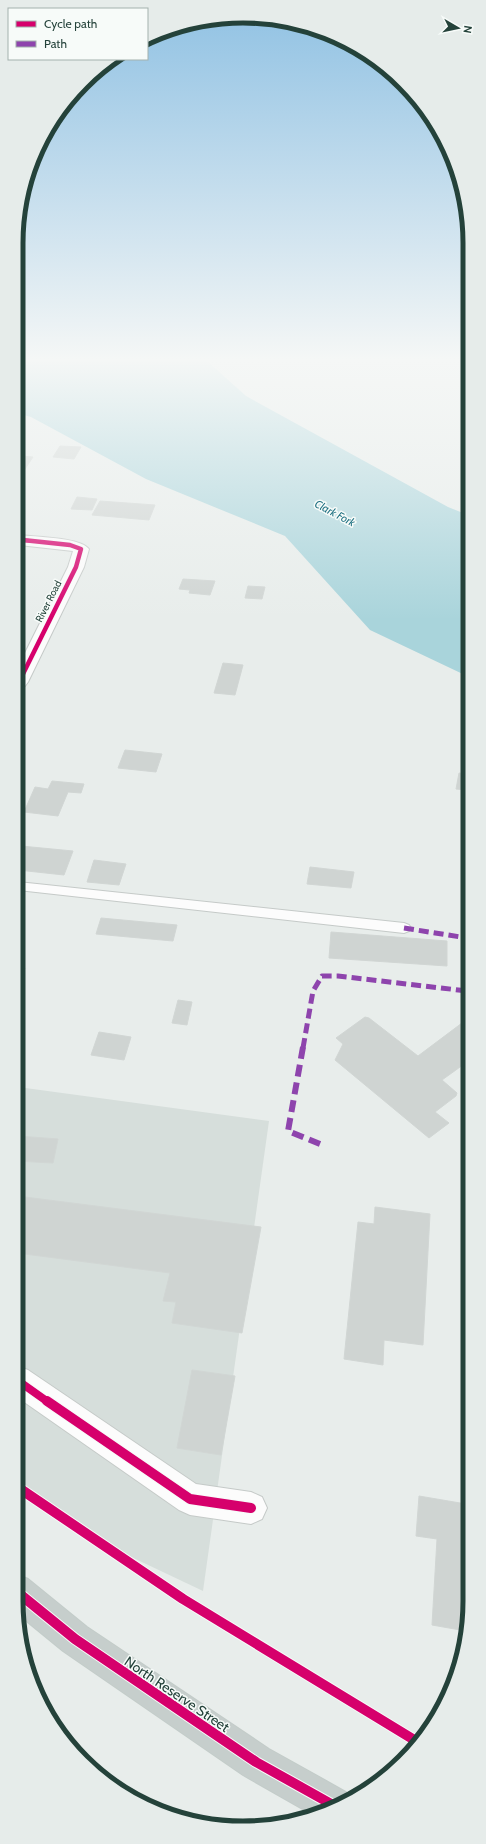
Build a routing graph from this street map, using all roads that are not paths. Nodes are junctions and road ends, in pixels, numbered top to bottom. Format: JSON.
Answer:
{"nodes":[{"id":1,"x":23,"y":540,"type":"edge"},
{"id":2,"x":23,"y":674,"type":"edge"},
{"id":3,"x":23,"y":887,"type":"edge"},
{"id":4,"x":404,"y":928,"type":"dead end"},
{"id":5,"x":23,"y":1384,"type":"edge"},
{"id":6,"x":251,"y":1508,"type":"dead end"},
{"id":7,"x":23,"y":1596,"type":"edge"},
{"id":8,"x":329,"y":1803,"type":"edge"}],
"edges":[{"from":1,"to":2,"type":"street","name":"River Road"},
{"from":3,"to":4,"type":"lane"},
{"from":5,"to":6,"type":"street"},
{"from":7,"to":8,"type":"highway","name":"North Reserve Street"}]}
